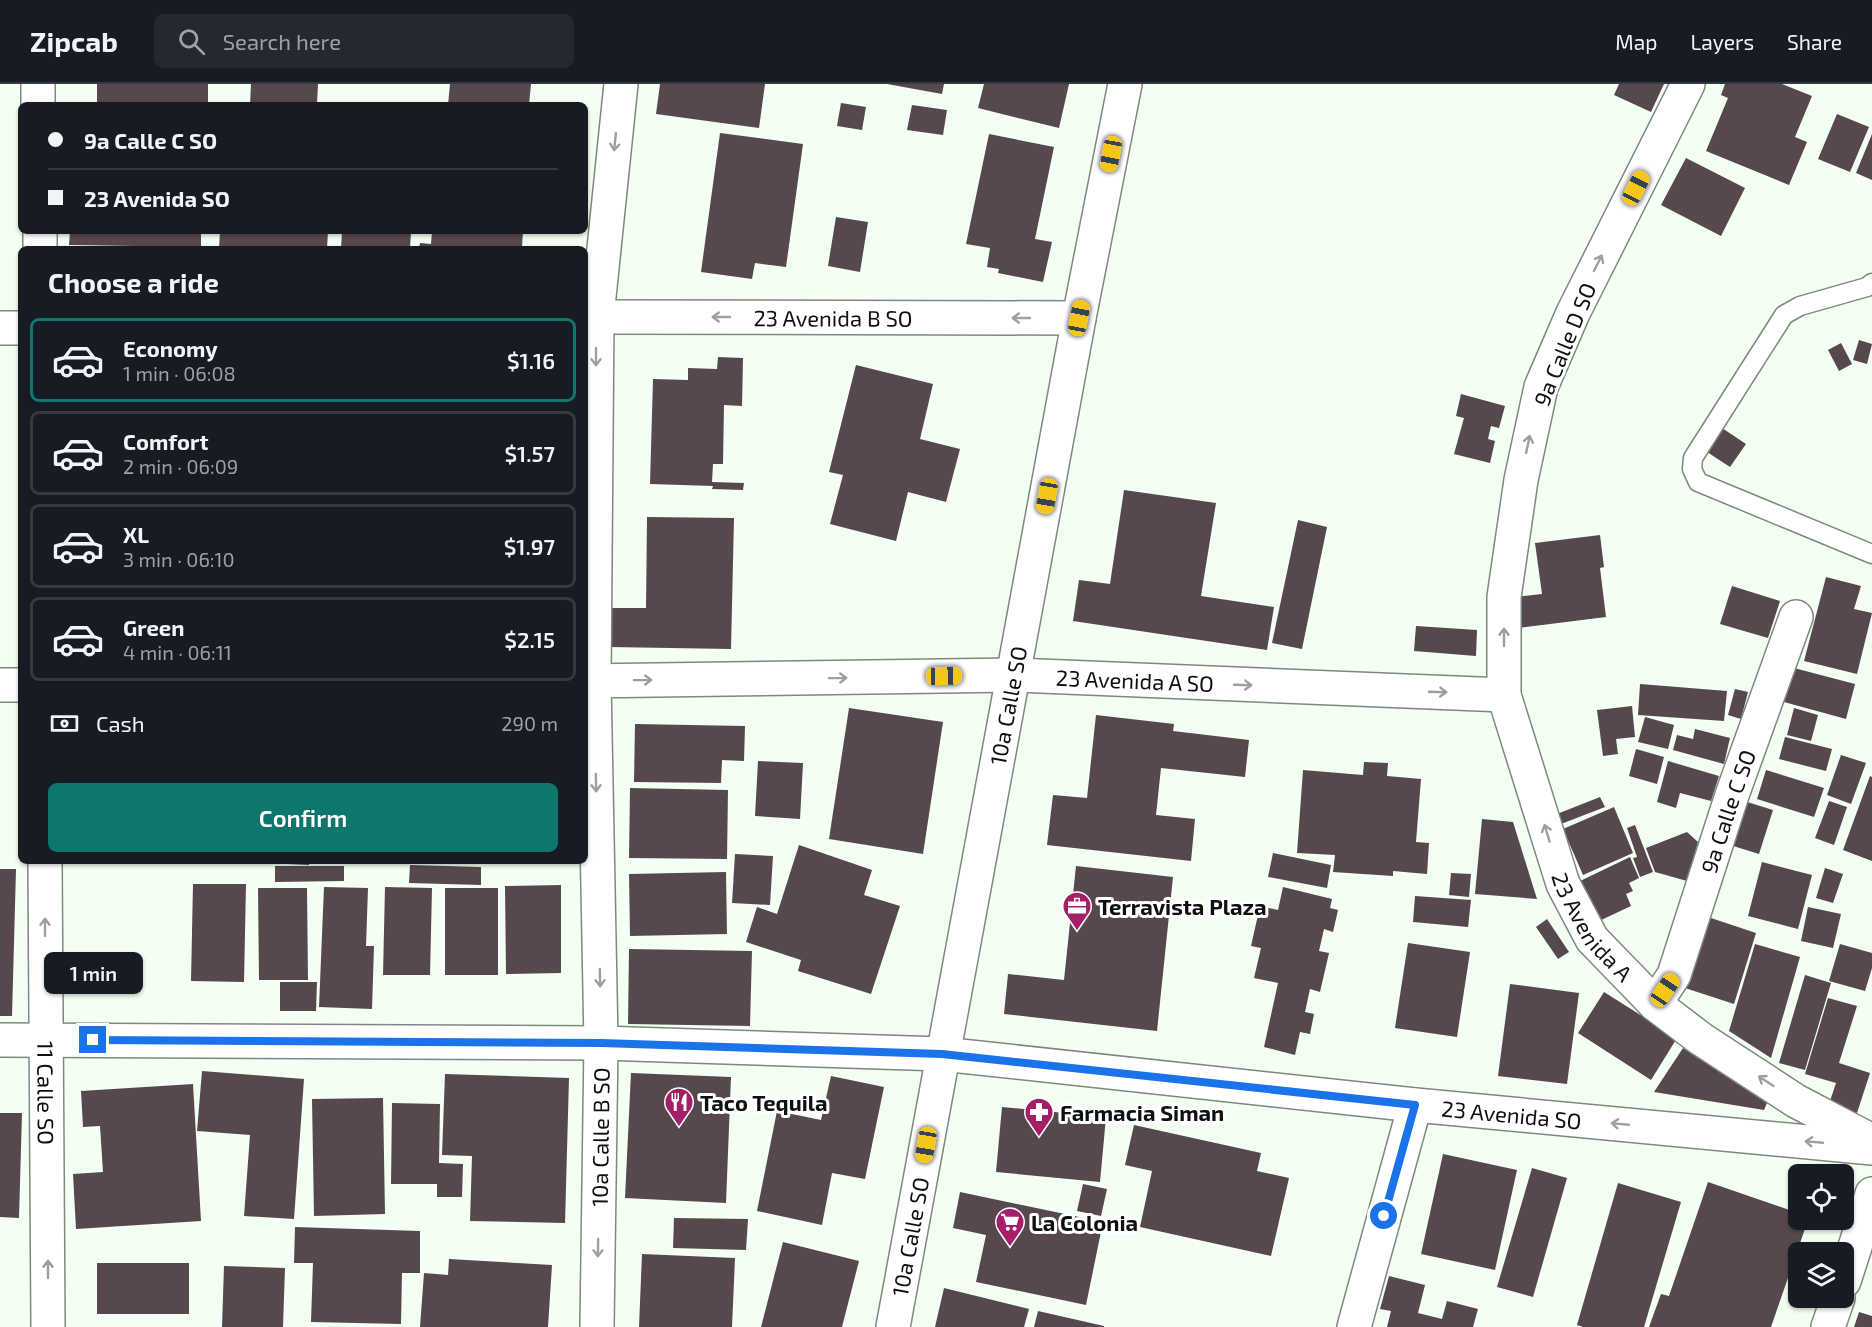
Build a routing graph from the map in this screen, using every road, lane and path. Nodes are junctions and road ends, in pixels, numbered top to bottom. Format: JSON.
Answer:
{"nodes":[{"id":1,"x":38,"y":84,"type":"edge"},
{"id":2,"x":621,"y":84,"type":"edge"},
{"id":3,"x":1125,"y":84,"type":"edge"},
{"id":4,"x":1688,"y":84,"type":"edge"},
{"id":5,"x":38,"y":102,"type":"edge"},
{"id":6,"x":1872,"y":283,"type":"edge"},
{"id":7,"x":591,"y":317,"type":"edge"},
{"id":8,"x":1079,"y":318,"type":"junction"},
{"id":9,"x":0,"y":328,"type":"edge"},
{"id":10,"x":18,"y":328,"type":"edge"},
{"id":11,"x":1872,"y":554,"type":"edge"},
{"id":12,"x":1796,"y":616,"type":"dead end"},
{"id":13,"x":1014,"y":675,"type":"junction"},
{"id":14,"x":589,"y":681,"type":"edge"},
{"id":15,"x":0,"y":685,"type":"edge"},
{"id":16,"x":18,"y":685,"type":"edge"},
{"id":17,"x":1504,"y":695,"type":"junction"},
{"id":18,"x":45,"y":864,"type":"edge"},
{"id":19,"x":1655,"y":1004,"type":"junction"},
{"id":20,"x":0,"y":1040,"type":"edge"},
{"id":21,"x":46,"y":1040,"type":"junction"},
{"id":22,"x":601,"y":1043,"type":"junction"},
{"id":23,"x":942,"y":1054,"type":"junction"},
{"id":24,"x":1415,"y":1105,"type":"junction"},
{"id":25,"x":1872,"y":1141,"type":"edge"},
{"id":26,"x":1872,"y":1148,"type":"edge"},
{"id":27,"x":1872,"y":1194,"type":"edge"},
{"id":28,"x":1854,"y":1250,"type":"edge"},
{"id":29,"x":1835,"y":1308,"type":"edge"},
{"id":30,"x":48,"y":1327,"type":"edge"},
{"id":31,"x":597,"y":1327,"type":"edge"},
{"id":32,"x":893,"y":1327,"type":"edge"},
{"id":33,"x":1354,"y":1327,"type":"edge"},
{"id":34,"x":1828,"y":1327,"type":"edge"}],
"edges":[{"from":1,"to":5,"type":"street"},
{"from":2,"to":7,"type":"street","name":"10a Calle B SO","one_way":true},
{"from":3,"to":8,"type":"street","name":"10a Calle SO"},
{"from":17,"to":4,"type":"street","name":"9a Calle D SO","one_way":true},
{"from":6,"to":11,"type":"lane"},
{"from":8,"to":7,"type":"street","name":"23 Avenida B SO","one_way":true},
{"from":7,"to":14,"type":"street","name":"10a Calle B SO","one_way":true},
{"from":8,"to":13,"type":"street","name":"10a Calle SO"},
{"from":9,"to":10,"type":"street"},
{"from":12,"to":19,"type":"street","name":"9a Calle C SO"},
{"from":14,"to":13,"type":"street","name":"23 Avenida A SO","one_way":true},
{"from":13,"to":17,"type":"street","name":"23 Avenida A SO","one_way":true},
{"from":13,"to":23,"type":"street","name":"10a Calle SO"},
{"from":14,"to":22,"type":"street","name":"10a Calle B SO","one_way":true},
{"from":15,"to":16,"type":"street"},
{"from":19,"to":17,"type":"street","name":"23 Avenida A","one_way":true},
{"from":21,"to":18,"type":"street","name":"11 Calle SO","one_way":true},
{"from":25,"to":19,"type":"street","name":"23 Avenida A","one_way":true},
{"from":20,"to":21,"type":"street","name":"23 Avenida SO"},
{"from":21,"to":22,"type":"street","name":"23 Avenida SO"},
{"from":30,"to":21,"type":"street","name":"11 Calle SO","one_way":true},
{"from":22,"to":23,"type":"street","name":"23 Avenida SO"},
{"from":22,"to":31,"type":"street","name":"10a Calle B SO","one_way":true},
{"from":23,"to":24,"type":"street","name":"23 Avenida SO"},
{"from":23,"to":32,"type":"street","name":"10a Calle SO"},
{"from":26,"to":24,"type":"street","name":"23 Avenida SO","one_way":true},
{"from":24,"to":33,"type":"street"},
{"from":27,"to":28,"type":"street"},
{"from":29,"to":34,"type":"street"}]}
